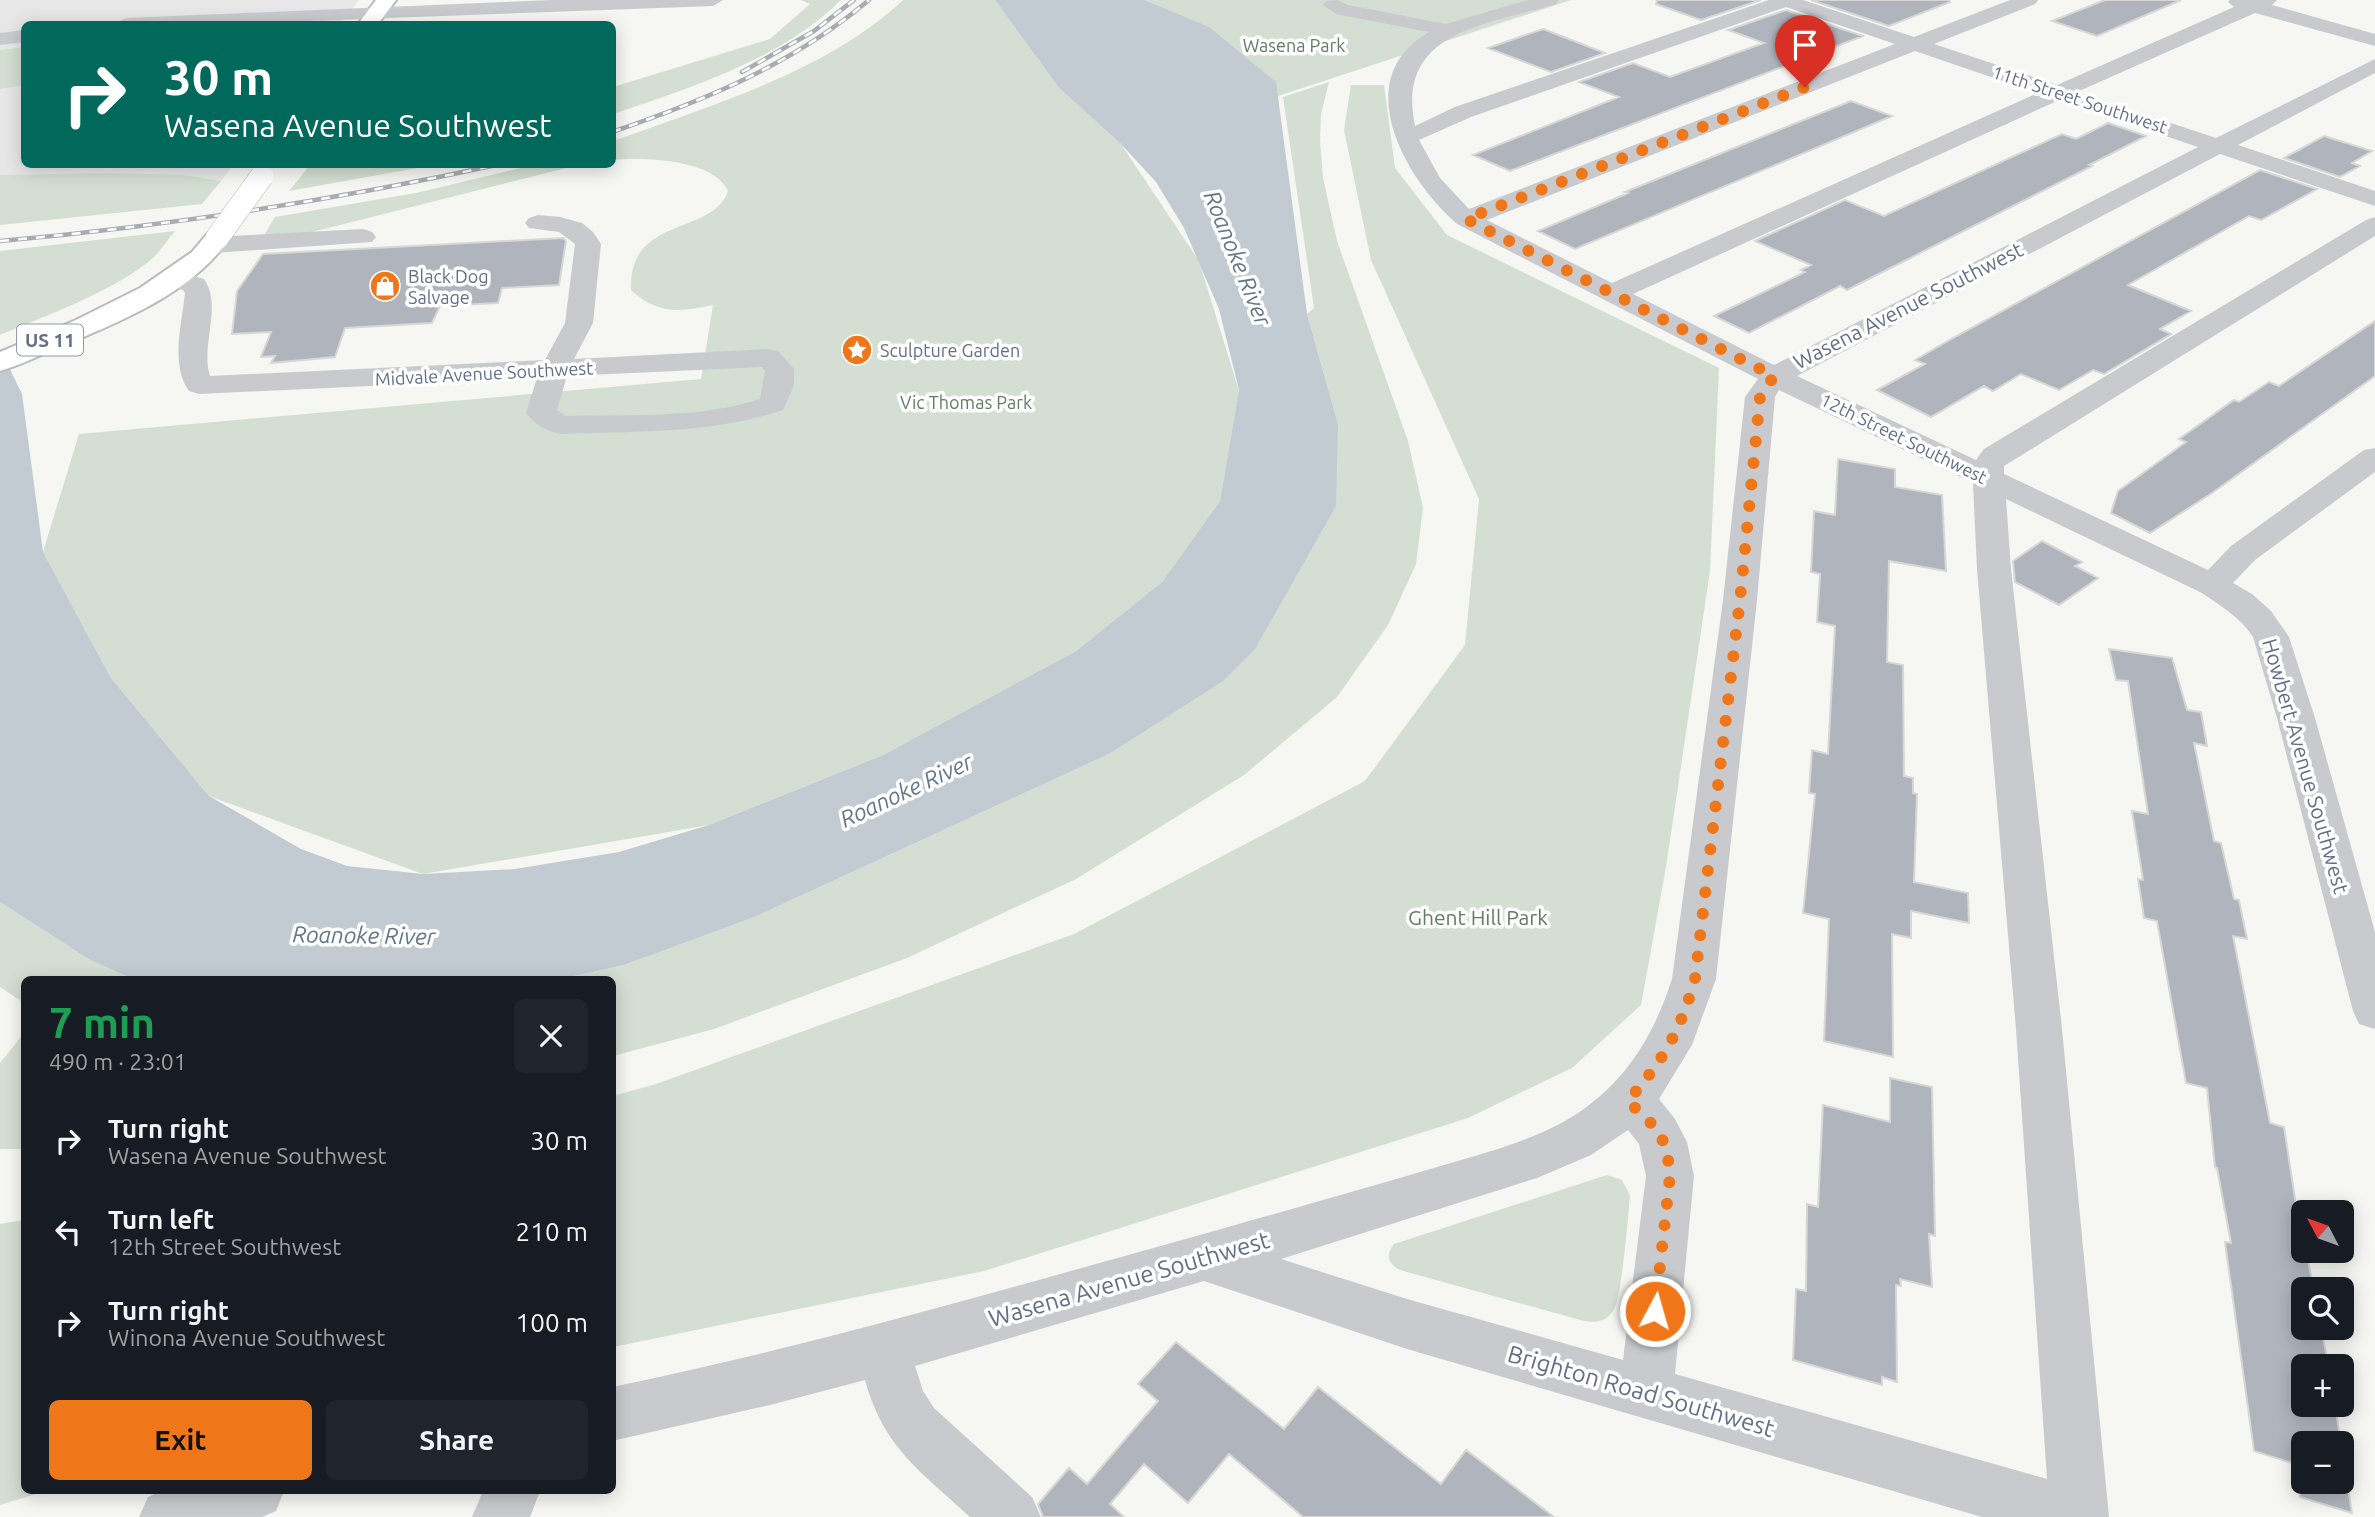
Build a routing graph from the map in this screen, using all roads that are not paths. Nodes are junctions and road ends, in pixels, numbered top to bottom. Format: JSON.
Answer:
{"nodes":[{"id":1,"x":258,"y":0,"type":"edge"},
{"id":2,"x":713,"y":0,"type":"edge"},
{"id":3,"x":1549,"y":0,"type":"edge"},
{"id":4,"x":1786,"y":0,"type":"edge"},
{"id":5,"x":2028,"y":0,"type":"edge"},
{"id":6,"x":617,"y":2,"type":"edge"},
{"id":7,"x":2251,"y":2,"type":"edge"},
{"id":8,"x":1333,"y":5,"type":"dead end"},
{"id":9,"x":523,"y":7,"type":"junction"},
{"id":10,"x":377,"y":12,"type":"edge"},
{"id":11,"x":277,"y":16,"type":"junction"},
{"id":12,"x":184,"y":21,"type":"edge"},
{"id":13,"x":514,"y":21,"type":"edge"},
{"id":14,"x":1445,"y":32,"type":"junction"},
{"id":15,"x":21,"y":36,"type":"edge"},
{"id":16,"x":0,"y":39,"type":"edge"},
{"id":17,"x":2375,"y":40,"type":"edge"},
{"id":18,"x":1915,"y":44,"type":"junction"},
{"id":19,"x":2375,"y":65,"type":"edge"},
{"id":20,"x":2057,"y":92,"type":"junction"},
{"id":21,"x":1406,"y":138,"type":"junction"},
{"id":22,"x":2219,"y":145,"type":"junction"},
{"id":23,"x":266,"y":170,"type":"edge"},
{"id":24,"x":2375,"y":199,"type":"edge"},
{"id":25,"x":1466,"y":219,"type":"junction"},
{"id":26,"x":538,"y":223,"type":"dead end"},
{"id":27,"x":2375,"y":225,"type":"edge"},
{"id":28,"x":363,"y":237,"type":"dead end"},
{"id":29,"x":215,"y":241,"type":"junction"},
{"id":30,"x":174,"y":278,"type":"junction"},
{"id":31,"x":1613,"y":293,"type":"junction"},
{"id":32,"x":0,"y":362,"type":"edge"},
{"id":33,"x":554,"y":370,"type":"junction"},
{"id":34,"x":1774,"y":376,"type":"junction"},
{"id":35,"x":2375,"y":457,"type":"edge"},
{"id":36,"x":1987,"y":479,"type":"junction"},
{"id":37,"x":2212,"y":585,"type":"junction"},
{"id":38,"x":2375,"y":1011,"type":"edge"},
{"id":39,"x":1628,"y":1101,"type":"junction"},
{"id":40,"x":1203,"y":1257,"type":"junction"},
{"id":41,"x":884,"y":1350,"type":"junction"},
{"id":42,"x":1646,"y":1392,"type":"junction"},
{"id":43,"x":616,"y":1413,"type":"edge"},
{"id":44,"x":246,"y":1494,"type":"edge"},
{"id":45,"x":511,"y":1494,"type":"edge"},
{"id":46,"x":168,"y":1517,"type":"edge"},
{"id":47,"x":501,"y":1517,"type":"edge"},
{"id":48,"x":1012,"y":1517,"type":"edge"},
{"id":49,"x":2079,"y":1517,"type":"edge"}],
"edges":[{"from":1,"to":11,"type":"street"},
{"from":2,"to":6,"type":"street"},
{"from":3,"to":14,"type":"street","name":"12th Street Southwest"},
{"from":4,"to":18,"type":"street","name":"11th Street Southwest"},
{"from":4,"to":21,"type":"street"},
{"from":5,"to":18,"type":"street"},
{"from":6,"to":9,"type":"street"},
{"from":7,"to":17,"type":"street"},
{"from":7,"to":20,"type":"street"},
{"from":8,"to":14,"type":"street"},
{"from":9,"to":10,"type":"street"},
{"from":9,"to":13,"type":"street"},
{"from":10,"to":11,"type":"street"},
{"from":11,"to":12,"type":"street"},
{"from":14,"to":21,"type":"street","name":"12th Street Southwest"},
{"from":15,"to":16,"type":"street"},
{"from":18,"to":20,"type":"street","name":"11th Street Southwest"},
{"from":18,"to":25,"type":"street"},
{"from":19,"to":22,"type":"street","name":"Wasena Avenue Southwest"},
{"from":20,"to":22,"type":"street","name":"11th Street Southwest"},
{"from":20,"to":31,"type":"street"},
{"from":21,"to":25,"type":"street","name":"12th Street Southwest"},
{"from":22,"to":24,"type":"street","name":"11th Street Southwest"},
{"from":22,"to":34,"type":"street","name":"Wasena Avenue Southwest"},
{"from":23,"to":29,"type":"main road","number":"US 11","bridge":true},
{"from":25,"to":31,"type":"street","name":"12th Street Southwest"},
{"from":26,"to":33,"type":"street"},
{"from":27,"to":36,"type":"street"},
{"from":28,"to":29,"type":"street"},
{"from":29,"to":30,"type":"main road","number":"US 11"},
{"from":30,"to":32,"type":"main road","number":"US 11"},
{"from":30,"to":33,"type":"street","name":"Midvale Avenue Southwest"},
{"from":31,"to":34,"type":"street","name":"12th Street Southwest"},
{"from":33,"to":33,"type":"street","name":"Midvale Avenue Southwest"},
{"from":34,"to":36,"type":"street","name":"12th Street Southwest"},
{"from":34,"to":39,"type":"street","name":"Wasena Avenue Southwest"},
{"from":35,"to":37,"type":"street"},
{"from":36,"to":37,"type":"street","name":"12th Street Southwest"},
{"from":36,"to":49,"type":"street"},
{"from":37,"to":38,"type":"street","name":"Howbert Avenue Southwest"},
{"from":39,"to":40,"type":"street","name":"Wasena Avenue Southwest"},
{"from":39,"to":42,"type":"street"},
{"from":40,"to":41,"type":"street","name":"Wasena Avenue Southwest"},
{"from":40,"to":42,"type":"street","name":"Brighton Road Southwest"},
{"from":41,"to":43,"type":"street","name":"Wasena Avenue Southwest"},
{"from":41,"to":48,"type":"street"},
{"from":42,"to":49,"type":"street","name":"Brighton Road Southwest"},
{"from":44,"to":46,"type":"street"},
{"from":45,"to":47,"type":"street"}]}
